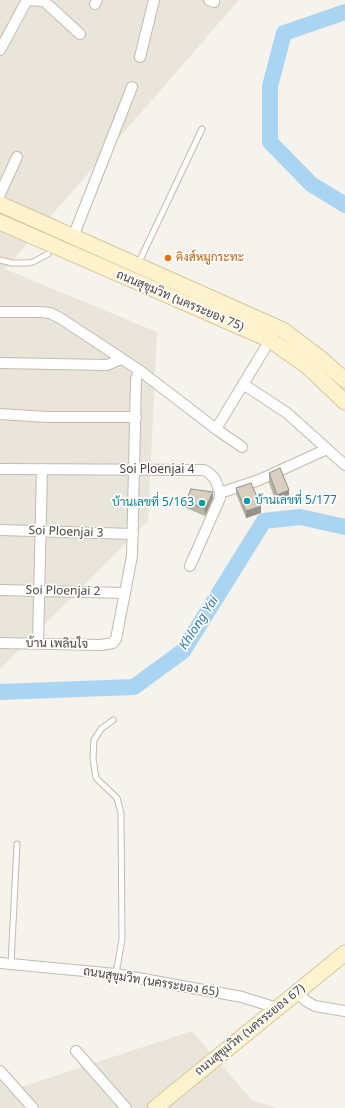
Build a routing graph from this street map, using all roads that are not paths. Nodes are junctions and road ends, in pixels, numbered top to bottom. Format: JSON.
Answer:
{"nodes":[{"id":1,"x":154,"y":0,"type":"edge"},
{"id":2,"x":209,"y":0,"type":"edge"},
{"id":3,"x":214,"y":0,"type":"edge"},
{"id":4,"x":80,"y":34,"type":"dead end"},
{"id":5,"x":0,"y":50,"type":"edge"},
{"id":6,"x":140,"y":58,"type":"dead end"},
{"id":7,"x":132,"y":87,"type":"dead end"},
{"id":8,"x":202,"y":129,"type":"dead end"},
{"id":9,"x":17,"y":157,"type":"dead end"},
{"id":10,"x":0,"y":194,"type":"edge"},
{"id":11,"x":0,"y":204,"type":"edge"},
{"id":12,"x":0,"y":222,"type":"edge"},
{"id":13,"x":72,"y":237,"type":"junction"},
{"id":14,"x":48,"y":254,"type":"dead end"},
{"id":15,"x":0,"y":260,"type":"edge"},
{"id":16,"x":131,"y":263,"type":"junction"},
{"id":17,"x":118,"y":274,"type":"junction"},
{"id":18,"x":0,"y":312,"type":"edge"},
{"id":19,"x":270,"y":340,"type":"junction"},
{"id":20,"x":121,"y":359,"type":"junction"},
{"id":21,"x":0,"y":363,"type":"edge"},
{"id":22,"x":139,"y":370,"type":"junction"},
{"id":23,"x":345,"y":380,"type":"edge"},
{"id":24,"x":244,"y":384,"type":"junction"},
{"id":25,"x":345,"y":402,"type":"edge"},
{"id":26,"x":0,"y":414,"type":"edge"},
{"id":27,"x":136,"y":417,"type":"junction"},
{"id":28,"x":216,"y":429,"type":"junction"},
{"id":29,"x":242,"y":447,"type":"dead end"},
{"id":30,"x":327,"y":449,"type":"junction"},
{"id":31,"x":345,"y":465,"type":"edge"},
{"id":32,"x":0,"y":469,"type":"edge"},
{"id":33,"x":42,"y":469,"type":"junction"},
{"id":34,"x":134,"y":470,"type":"junction"},
{"id":35,"x":220,"y":493,"type":"junction"},
{"id":36,"x":0,"y":530,"type":"edge"},
{"id":37,"x":40,"y":531,"type":"junction"},
{"id":38,"x":133,"y":534,"type":"junction"},
{"id":39,"x":190,"y":566,"type":"dead end"},
{"id":40,"x":0,"y":590,"type":"edge"},
{"id":41,"x":39,"y":590,"type":"junction"},
{"id":42,"x":125,"y":593,"type":"junction"},
{"id":43,"x":0,"y":643,"type":"edge"},
{"id":44,"x":38,"y":643,"type":"junction"},
{"id":45,"x":113,"y":720,"type":"dead end"},
{"id":46,"x":17,"y":844,"type":"dead end"},
{"id":47,"x":345,"y":952,"type":"edge"},
{"id":48,"x":0,"y":962,"type":"edge"},
{"id":49,"x":11,"y":964,"type":"junction"},
{"id":50,"x":116,"y":974,"type":"junction"},
{"id":51,"x":297,"y":992,"type":"junction"},
{"id":52,"x":277,"y":1008,"type":"junction"},
{"id":53,"x":345,"y":1011,"type":"edge"},
{"id":54,"x":76,"y":1051,"type":"dead end"},
{"id":55,"x":0,"y":1070,"type":"edge"},
{"id":56,"x":33,"y":1108,"type":"edge"},
{"id":57,"x":126,"y":1108,"type":"edge"},
{"id":58,"x":156,"y":1108,"type":"edge"}],
"edges":[{"from":1,"to":6,"type":"street"},
{"from":2,"to":3,"type":"street"},
{"from":4,"to":5,"type":"street"},
{"from":7,"to":13,"type":"street"},
{"from":8,"to":16,"type":"lane"},
{"from":9,"to":10,"type":"street"},
{"from":11,"to":13,"type":"street","name":"ถนนสุขุมวิท (นครระยอง 75)"},
{"from":12,"to":17,"type":"street","name":"ถนนสุขุมวิท (นครระยอง 75)"},
{"from":13,"to":16,"type":"street","name":"ถนนสุขุมวิท (นครระยอง 75)"},
{"from":14,"to":15,"type":"lane"},
{"from":16,"to":17,"type":"street"},
{"from":16,"to":23,"type":"street","name":"ถนนสุขุมวิท (นครระยอง 75)"},
{"from":17,"to":19,"type":"street","name":"ถนนสุขุมวิท (นครระยอง 75)"},
{"from":18,"to":20,"type":"street"},
{"from":19,"to":24,"type":"street"},
{"from":19,"to":25,"type":"street","name":"ถนนสุขุมวิท (นครระยอง 75)"},
{"from":20,"to":21,"type":"street"},
{"from":20,"to":22,"type":"street"},
{"from":22,"to":27,"type":"street"},
{"from":22,"to":28,"type":"street"},
{"from":24,"to":28,"type":"street"},
{"from":24,"to":30,"type":"street"},
{"from":26,"to":27,"type":"street"},
{"from":27,"to":34,"type":"street"},
{"from":28,"to":29,"type":"street"},
{"from":30,"to":31,"type":"street"},
{"from":30,"to":35,"type":"street"},
{"from":32,"to":33,"type":"street","name":"Soi Ploenjai 4"},
{"from":33,"to":34,"type":"street","name":"Soi Ploenjai 4"},
{"from":33,"to":37,"type":"street"},
{"from":34,"to":35,"type":"street","name":"Soi Ploenjai 4"},
{"from":34,"to":38,"type":"street"},
{"from":35,"to":39,"type":"street"},
{"from":36,"to":37,"type":"street","name":"Soi Ploenjai 3"},
{"from":37,"to":38,"type":"street","name":"Soi Ploenjai 3"},
{"from":37,"to":41,"type":"street"},
{"from":38,"to":42,"type":"street"},
{"from":40,"to":41,"type":"street","name":"Soi Ploenjai 2"},
{"from":41,"to":42,"type":"street","name":"Soi Ploenjai 2"},
{"from":41,"to":44,"type":"street"},
{"from":42,"to":44,"type":"street","name":"บ้าน เพลินใจ"},
{"from":43,"to":44,"type":"street","name":"บ้าน เพลินใจ"},
{"from":45,"to":50,"type":"lane"},
{"from":46,"to":49,"type":"lane"},
{"from":47,"to":51,"type":"street","name":"ถนนสุขุมวิท (นครระยอง 67)"},
{"from":48,"to":49,"type":"street","name":"ถนนสุขุมวิท (นครระยอง 65)"},
{"from":49,"to":50,"type":"street","name":"ถนนสุขุมวิท (นครระยอง 65)"},
{"from":50,"to":52,"type":"street","name":"ถนนสุขุมวิท (นครระยอง 65)"},
{"from":51,"to":52,"type":"street","name":"ถนนสุขุมวิท (นครระยอง 67)"},
{"from":51,"to":53,"type":"street"},
{"from":52,"to":58,"type":"street","name":"ถนนสุขุมวิท (นครระยอง 67)"},
{"from":54,"to":57,"type":"street"},
{"from":55,"to":56,"type":"street"}]}
